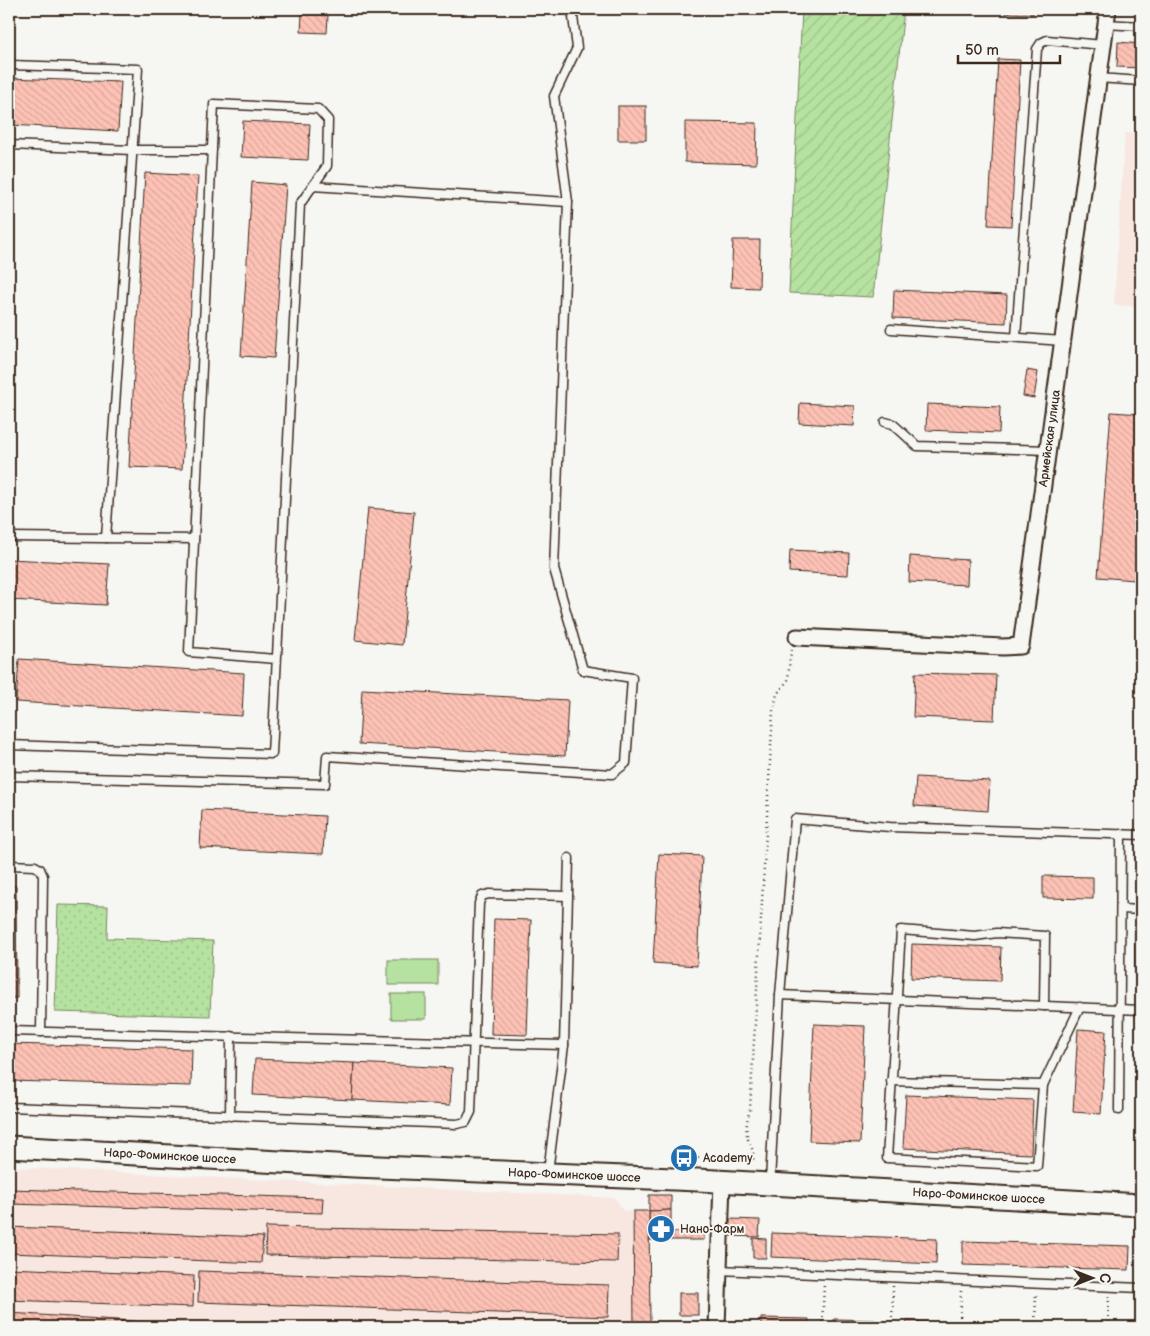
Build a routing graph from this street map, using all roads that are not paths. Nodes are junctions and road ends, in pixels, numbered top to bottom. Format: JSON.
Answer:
{"nodes":[{"id":1,"x":572,"y":9,"type":"edge"},
{"id":2,"x":1108,"y":9,"type":"edge"},
{"id":3,"x":1105,"y":24,"type":"junction"},
{"id":4,"x":1141,"y":26,"type":"edge"},
{"id":5,"x":1103,"y":45,"type":"junction"},
{"id":6,"x":9,"y":65,"type":"edge"},
{"id":7,"x":1098,"y":78,"type":"junction"},
{"id":8,"x":1141,"y":81,"type":"edge"},
{"id":9,"x":9,"y":145,"type":"edge"},
{"id":10,"x":132,"y":150,"type":"junction"},
{"id":11,"x":212,"y":150,"type":"junction"},
{"id":12,"x":312,"y":186,"type":"junction"},
{"id":13,"x":568,"y":202,"type":"junction"},
{"id":14,"x":892,"y":329,"type":"dead end"},
{"id":15,"x":1016,"y":337,"type":"junction"},
{"id":16,"x":1063,"y":341,"type":"junction"},
{"id":17,"x":884,"y":422,"type":"dead end"},
{"id":18,"x":1048,"y":450,"type":"junction"},
{"id":19,"x":9,"y":537,"type":"edge"},
{"id":20,"x":106,"y":538,"type":"junction"},
{"id":21,"x":194,"y":539,"type":"junction"},
{"id":22,"x":797,"y":637,"type":"road end"},
{"id":23,"x":276,"y":659,"type":"junction"},
{"id":24,"x":9,"y":745,"type":"edge"},
{"id":25,"x":9,"y":776,"type":"edge"},
{"id":26,"x":1122,"y":834,"type":"junction"},
{"id":27,"x":1141,"y":835,"type":"edge"},
{"id":28,"x":569,"y":858,"type":"dead end"},
{"id":29,"x":9,"y":865,"type":"edge"},
{"id":30,"x":568,"y":896,"type":"junction"},
{"id":31,"x":1121,"y":909,"type":"junction"},
{"id":32,"x":1141,"y":910,"type":"edge"},
{"id":33,"x":780,"y":995,"type":"junction"},
{"id":34,"x":897,"y":1000,"type":"junction"},
{"id":35,"x":1044,"y":1006,"type":"junction"},
{"id":36,"x":1080,"y":1007,"type":"junction"},
{"id":37,"x":1120,"y":1009,"type":"junction"},
{"id":38,"x":1141,"y":1010,"type":"edge"},
{"id":39,"x":9,"y":1031,"type":"edge"},
{"id":40,"x":41,"y":1032,"type":"junction"},
{"id":41,"x":231,"y":1036,"type":"junction"},
{"id":42,"x":474,"y":1042,"type":"junction"},
{"id":43,"x":564,"y":1045,"type":"junction"},
{"id":44,"x":891,"y":1081,"type":"junction"},
{"id":45,"x":1043,"y":1085,"type":"junction"},
{"id":46,"x":9,"y":1107,"type":"edge"},
{"id":47,"x":1119,"y":1110,"type":"dead end"},
{"id":48,"x":230,"y":1116,"type":"junction"},
{"id":49,"x":9,"y":1147,"type":"edge"},
{"id":50,"x":548,"y":1174,"type":"junction"},
{"id":51,"x":722,"y":1182,"type":"junction"},
{"id":52,"x":769,"y":1185,"type":"junction"},
{"id":53,"x":1141,"y":1205,"type":"edge"},
{"id":54,"x":719,"y":1270,"type":"junction"},
{"id":55,"x":1141,"y":1288,"type":"edge"},
{"id":56,"x":717,"y":1327,"type":"edge"}],
"edges":[{"from":1,"to":13,"type":"lane"},
{"from":2,"to":3,"type":"street","name":"Армейская улица"},
{"from":3,"to":4,"type":"lane"},
{"from":3,"to":5,"type":"street","name":"Армейская улица"},
{"from":5,"to":7,"type":"street","name":"Армейская улица"},
{"from":5,"to":15,"type":"lane"},
{"from":6,"to":10,"type":"lane"},
{"from":7,"to":8,"type":"lane"},
{"from":7,"to":16,"type":"street","name":"Армейская улица"},
{"from":9,"to":10,"type":"lane"},
{"from":10,"to":11,"type":"lane"},
{"from":10,"to":20,"type":"lane"},
{"from":11,"to":12,"type":"lane"},
{"from":11,"to":21,"type":"lane"},
{"from":12,"to":13,"type":"lane"},
{"from":12,"to":23,"type":"lane"},
{"from":13,"to":25,"type":"lane"},
{"from":14,"to":15,"type":"lane"},
{"from":15,"to":16,"type":"lane"},
{"from":16,"to":18,"type":"street","name":"Армейская улица"},
{"from":17,"to":18,"type":"lane"},
{"from":18,"to":22,"type":"street","name":"Армейская улица"},
{"from":19,"to":20,"type":"lane"},
{"from":20,"to":21,"type":"lane"},
{"from":21,"to":23,"type":"lane"},
{"from":23,"to":24,"type":"lane"},
{"from":26,"to":27,"type":"lane"},
{"from":26,"to":31,"type":"lane"},
{"from":26,"to":33,"type":"lane"},
{"from":28,"to":30,"type":"lane"},
{"from":29,"to":40,"type":"lane"},
{"from":30,"to":42,"type":"lane"},
{"from":30,"to":43,"type":"lane"},
{"from":31,"to":32,"type":"lane"},
{"from":31,"to":37,"type":"lane"},
{"from":33,"to":34,"type":"lane"},
{"from":33,"to":52,"type":"lane"},
{"from":34,"to":35,"type":"lane"},
{"from":34,"to":35,"type":"lane"},
{"from":34,"to":44,"type":"lane"},
{"from":35,"to":36,"type":"lane"},
{"from":36,"to":37,"type":"lane"},
{"from":36,"to":45,"type":"lane"},
{"from":37,"to":38,"type":"lane"},
{"from":37,"to":47,"type":"lane"},
{"from":39,"to":40,"type":"lane"},
{"from":40,"to":41,"type":"lane"},
{"from":41,"to":42,"type":"lane"},
{"from":41,"to":48,"type":"lane"},
{"from":42,"to":43,"type":"lane"},
{"from":42,"to":48,"type":"lane"},
{"from":43,"to":50,"type":"lane"},
{"from":44,"to":45,"type":"lane"},
{"from":44,"to":45,"type":"lane"},
{"from":46,"to":48,"type":"lane"},
{"from":49,"to":50,"type":"main road","name":"Наро-Фоминское шоссе"},
{"from":50,"to":51,"type":"main road","name":"Наро-Фоминское шоссе"},
{"from":51,"to":52,"type":"main road","name":"Наро-Фоминское шоссе"},
{"from":51,"to":54,"type":"street"},
{"from":52,"to":53,"type":"main road","name":"Наро-Фоминское шоссе"},
{"from":54,"to":55,"type":"lane"},
{"from":54,"to":56,"type":"street"}]}
